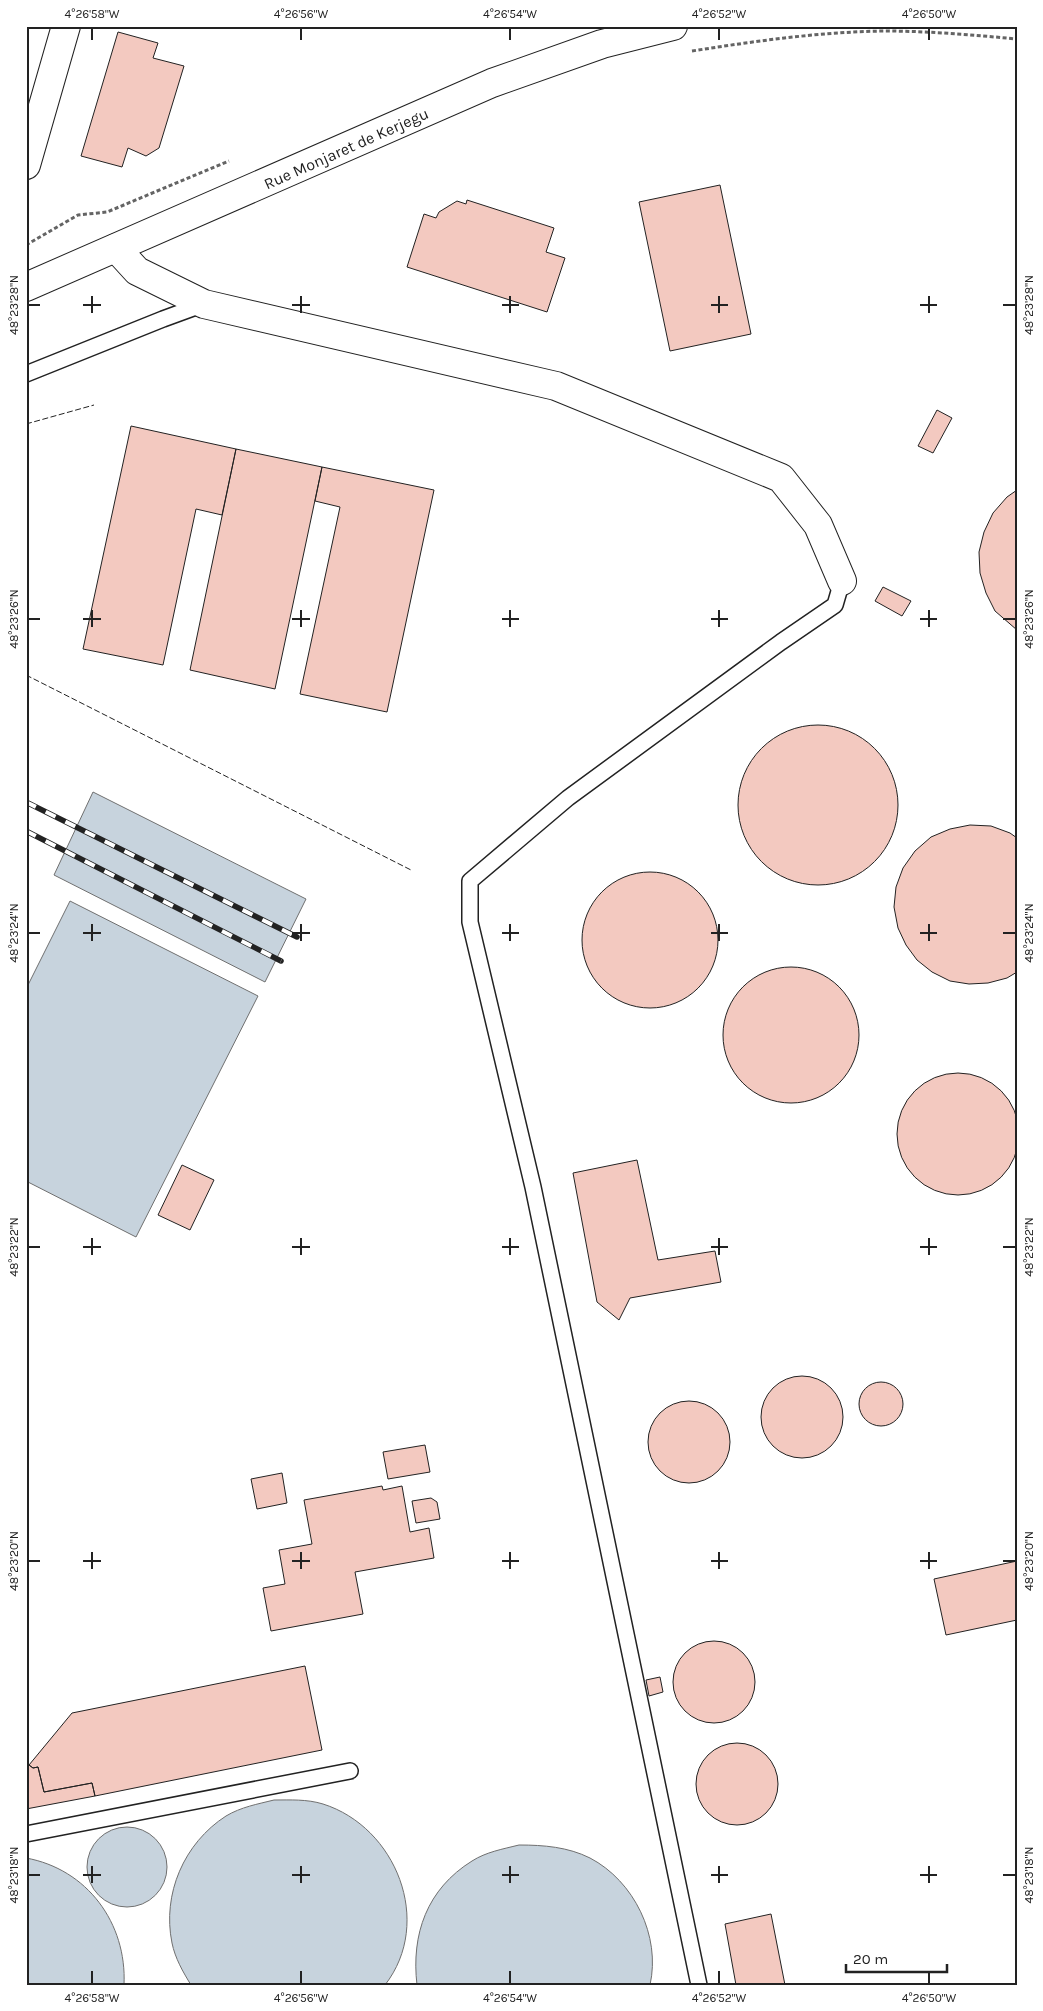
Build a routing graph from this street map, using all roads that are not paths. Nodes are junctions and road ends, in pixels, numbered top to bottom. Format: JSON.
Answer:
{"nodes":[{"id":1,"x":66,"y":26,"type":"edge"},
{"id":2,"x":660,"y":28,"type":"edge"},
{"id":3,"x":26,"y":165,"type":"edge"},
{"id":4,"x":116,"y":248,"type":"junction"},
{"id":5,"x":28,"y":283,"type":"edge"},
{"id":6,"x":204,"y":304,"type":"junction"},
{"id":7,"x":26,"y":374,"type":"edge"},
{"id":8,"x":842,"y":581,"type":"joint"},
{"id":9,"x":350,"y":1771,"type":"dead end"},
{"id":10,"x":26,"y":1834,"type":"edge"},
{"id":11,"x":698,"y":1985,"type":"edge"}],
"edges":[{"from":1,"to":3,"type":"street"},
{"from":2,"to":4,"type":"street","name":"Rue Monjaret de Kerjegu"},
{"from":4,"to":5,"type":"street","name":"Rue Monjaret de Kerjegu"},
{"from":4,"to":6,"type":"street"},
{"from":6,"to":7,"type":"lane"},
{"from":6,"to":8,"type":"street"},
{"from":8,"to":11,"type":"lane"},
{"from":9,"to":10,"type":"lane"}]}
